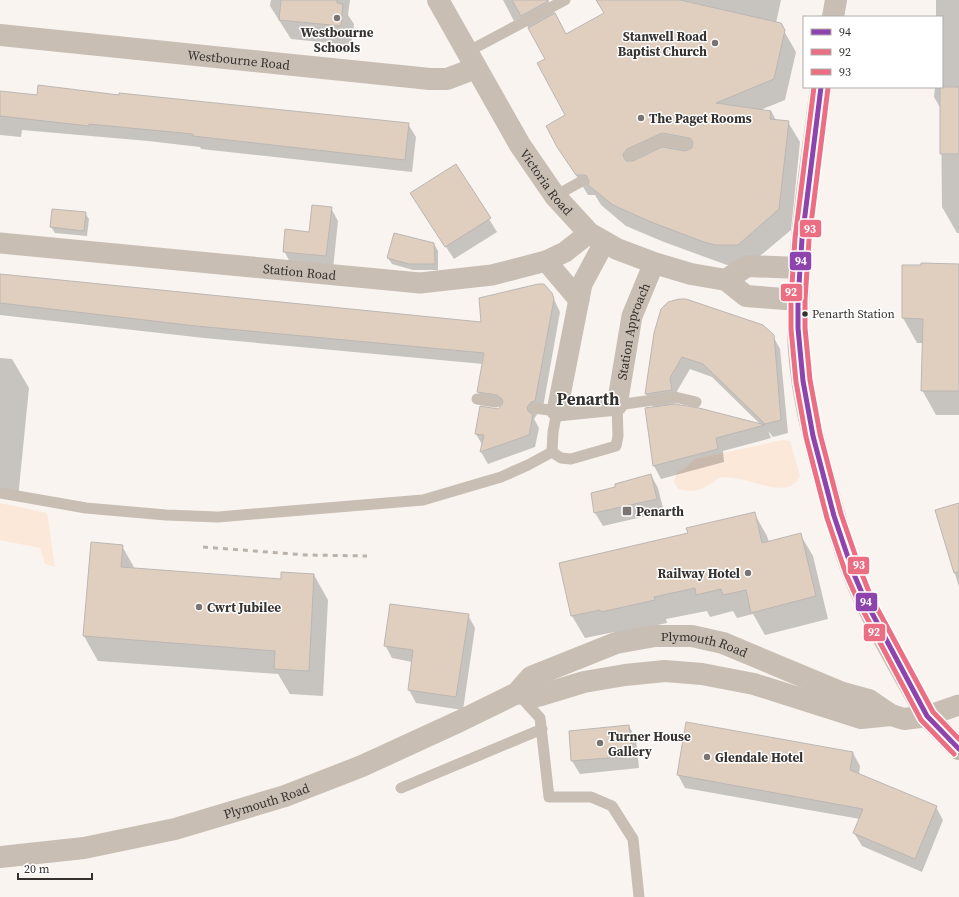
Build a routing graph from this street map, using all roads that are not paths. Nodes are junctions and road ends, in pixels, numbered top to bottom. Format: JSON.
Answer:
{"nodes":[{"id":1,"x":438,"y":0,"type":"edge"},
{"id":2,"x":565,"y":0,"type":"edge"},
{"id":3,"x":836,"y":0,"type":"edge"},
{"id":4,"x":833,"y":16,"type":"edge"},
{"id":5,"x":0,"y":35,"type":"edge"},
{"id":6,"x":472,"y":60,"type":"junction"},
{"id":7,"x":821,"y":88,"type":"edge"},
{"id":8,"x":686,"y":144,"type":"dead end"},
{"id":9,"x":630,"y":155,"type":"dead end"},
{"id":10,"x":582,"y":181,"type":"dead end"},
{"id":11,"x":555,"y":196,"type":"junction"},
{"id":12,"x":597,"y":238,"type":"junction"},
{"id":13,"x":0,"y":243,"type":"edge"},
{"id":14,"x":546,"y":261,"type":"junction"},
{"id":15,"x":654,"y":263,"type":"junction"},
{"id":16,"x":800,"y":268,"type":"junction"},
{"id":17,"x":726,"y":280,"type":"junction"},
{"id":18,"x":579,"y":300,"type":"junction"},
{"id":19,"x":798,"y":300,"type":"junction"},
{"id":20,"x":477,"y":399,"type":"dead end"},
{"id":21,"x":496,"y":402,"type":"dead end"},
{"id":22,"x":696,"y":402,"type":"dead end"},
{"id":23,"x":617,"y":405,"type":"junction"},
{"id":24,"x":534,"y":408,"type":"dead end"},
{"id":25,"x":557,"y":411,"type":"junction"},
{"id":26,"x":552,"y":452,"type":"junction"},
{"id":27,"x":0,"y":493,"type":"edge"},
{"id":28,"x":517,"y":693,"type":"junction"},
{"id":29,"x":959,"y":705,"type":"edge"},
{"id":30,"x":891,"y":715,"type":"junction"},
{"id":31,"x":927,"y":716,"type":"junction"},
{"id":32,"x":542,"y":730,"type":"junction"},
{"id":33,"x":959,"y":748,"type":"edge"},
{"id":34,"x":401,"y":788,"type":"dead end"},
{"id":35,"x":0,"y":857,"type":"edge"},
{"id":36,"x":639,"y":897,"type":"edge"}],
"edges":[{"from":1,"to":6,"type":"street","name":"Victoria Road"},
{"from":2,"to":6,"type":"lane"},
{"from":3,"to":4,"type":"street"},
{"from":5,"to":6,"type":"street","name":"Westbourne Road"},
{"from":6,"to":11,"type":"street","name":"Victoria Road"},
{"from":7,"to":16,"type":"street"},
{"from":8,"to":9,"type":"lane"},
{"from":10,"to":11,"type":"lane"},
{"from":11,"to":12,"type":"street","name":"Victoria Road"},
{"from":12,"to":14,"type":"street","name":"Station Road"},
{"from":12,"to":15,"type":"street","name":"Victoria Road"},
{"from":12,"to":18,"type":"street"},
{"from":13,"to":14,"type":"street","name":"Station Road"},
{"from":14,"to":18,"type":"street"},
{"from":15,"to":17,"type":"street","name":"Victoria Road"},
{"from":15,"to":23,"type":"street","name":"Station Approach"},
{"from":16,"to":17,"type":"street"},
{"from":16,"to":19,"type":"street"},
{"from":17,"to":19,"type":"street","name":"Victoria Road"},
{"from":18,"to":25,"type":"street"},
{"from":19,"to":31,"type":"street"},
{"from":20,"to":21,"type":"lane"},
{"from":22,"to":23,"type":"lane"},
{"from":23,"to":25,"type":"street"},
{"from":23,"to":26,"type":"lane"},
{"from":24,"to":25,"type":"lane"},
{"from":25,"to":26,"type":"lane"},
{"from":26,"to":27,"type":"lane"},
{"from":28,"to":30,"type":"street","name":"Plymouth Road"},
{"from":28,"to":30,"type":"street","name":"Plymouth Road"},
{"from":28,"to":32,"type":"lane"},
{"from":28,"to":35,"type":"street","name":"Plymouth Road"},
{"from":29,"to":31,"type":"street"},
{"from":30,"to":31,"type":"street","name":"Plymouth Road"},
{"from":31,"to":33,"type":"main road"},
{"from":32,"to":34,"type":"lane"},
{"from":32,"to":36,"type":"lane"}]}
